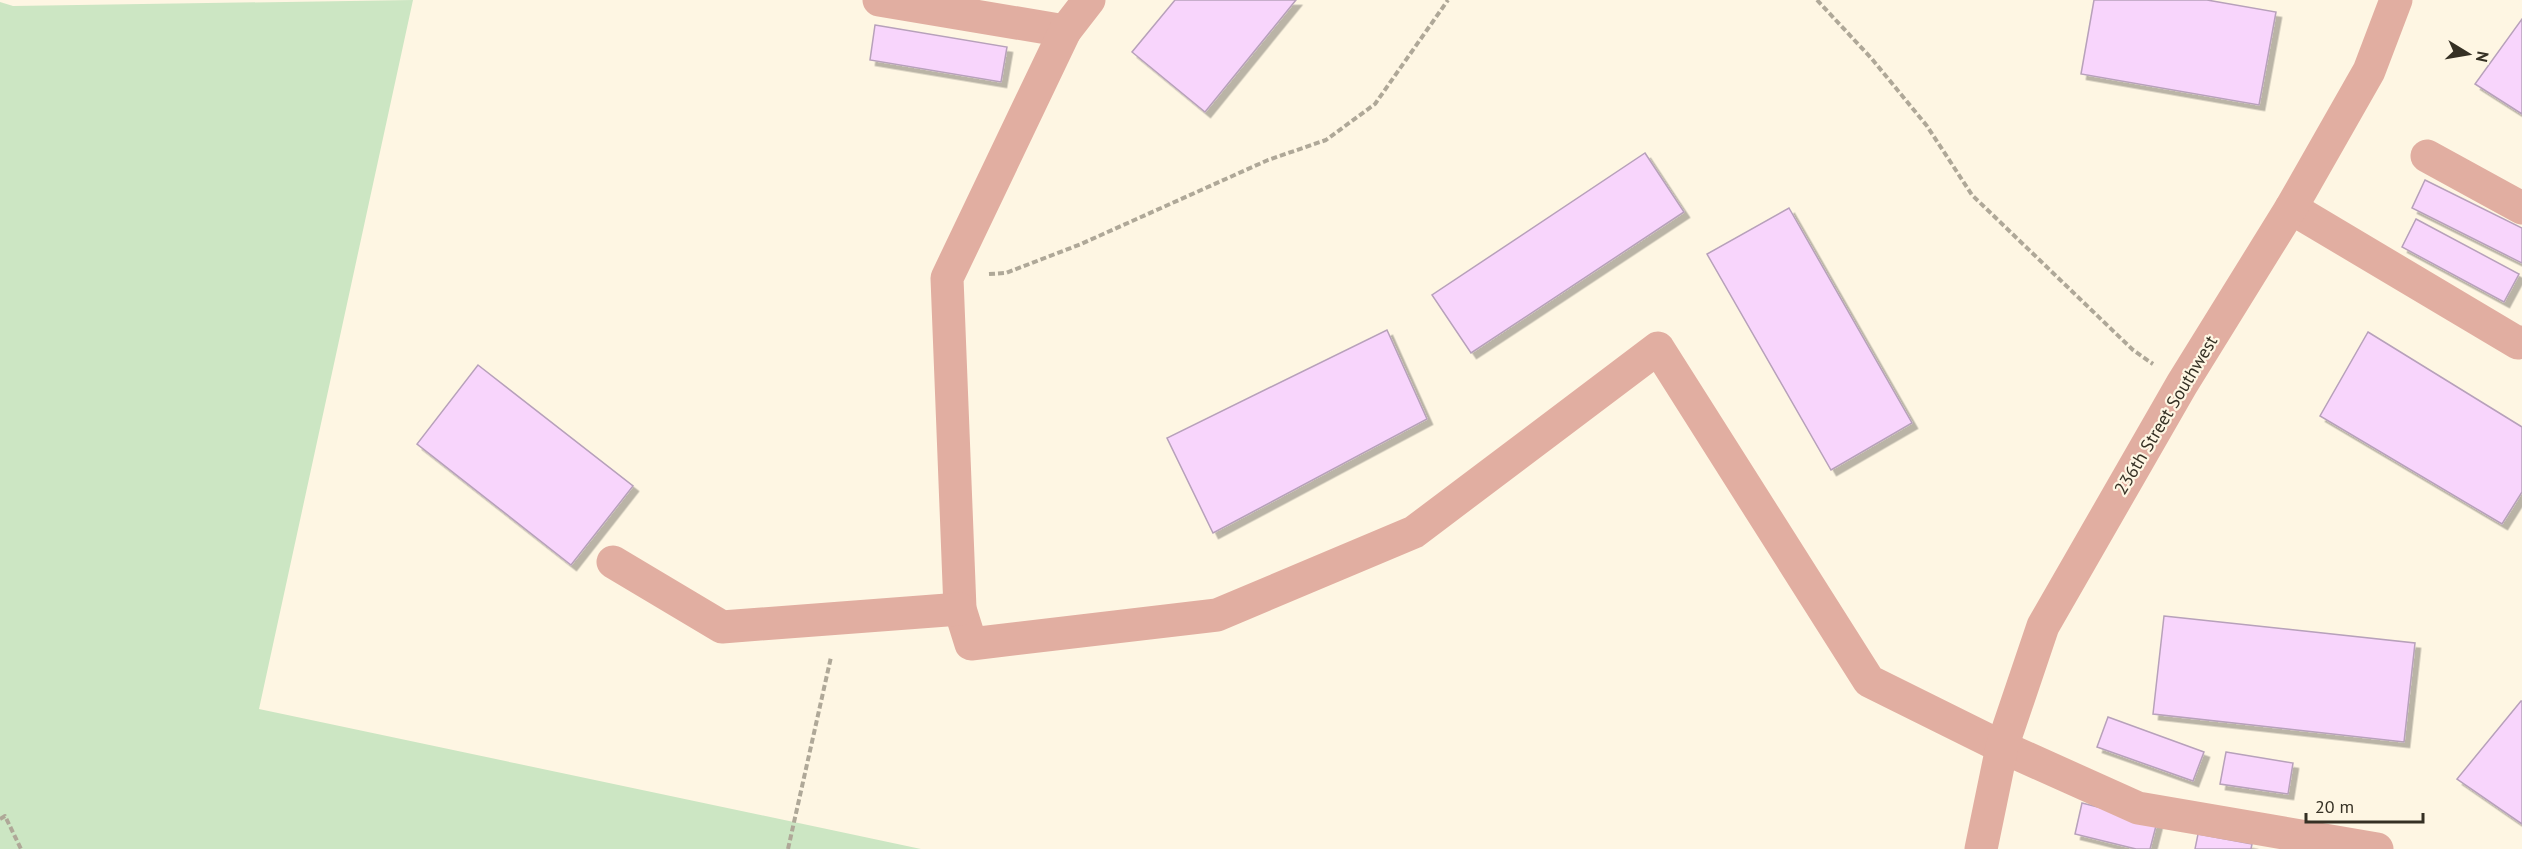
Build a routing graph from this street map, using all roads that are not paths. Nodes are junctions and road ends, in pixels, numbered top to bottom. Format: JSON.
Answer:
{"nodes":[{"id":1,"x":879,"y":0,"type":"edge"},
{"id":2,"x":1089,"y":0,"type":"edge"},
{"id":3,"x":2396,"y":0,"type":"edge"},
{"id":4,"x":1065,"y":31,"type":"junction"},
{"id":5,"x":2427,"y":156,"type":"dead end"},
{"id":6,"x":2291,"y":208,"type":"junction"},
{"id":7,"x":2522,"y":208,"type":"edge"},
{"id":8,"x":2522,"y":342,"type":"edge"},
{"id":9,"x":613,"y":562,"type":"dead end"},
{"id":10,"x":960,"y":609,"type":"junction"},
{"id":11,"x":2002,"y":747,"type":"junction"},
{"id":12,"x":2289,"y":841,"type":"edge"},
{"id":13,"x":1981,"y":849,"type":"edge"},
{"id":14,"x":2377,"y":849,"type":"edge"}],
"edges":[{"from":1,"to":4,"type":"street"},
{"from":2,"to":4,"type":"street"},
{"from":3,"to":6,"type":"street","name":"236th Street Southwest"},
{"from":4,"to":10,"type":"street"},
{"from":5,"to":7,"type":"street"},
{"from":6,"to":8,"type":"street"},
{"from":6,"to":11,"type":"street","name":"236th Street Southwest"},
{"from":9,"to":10,"type":"street"},
{"from":10,"to":11,"type":"street"},
{"from":11,"to":12,"type":"street"},
{"from":11,"to":13,"type":"street","name":"236th Street Southwest"},
{"from":12,"to":14,"type":"street"}]}
